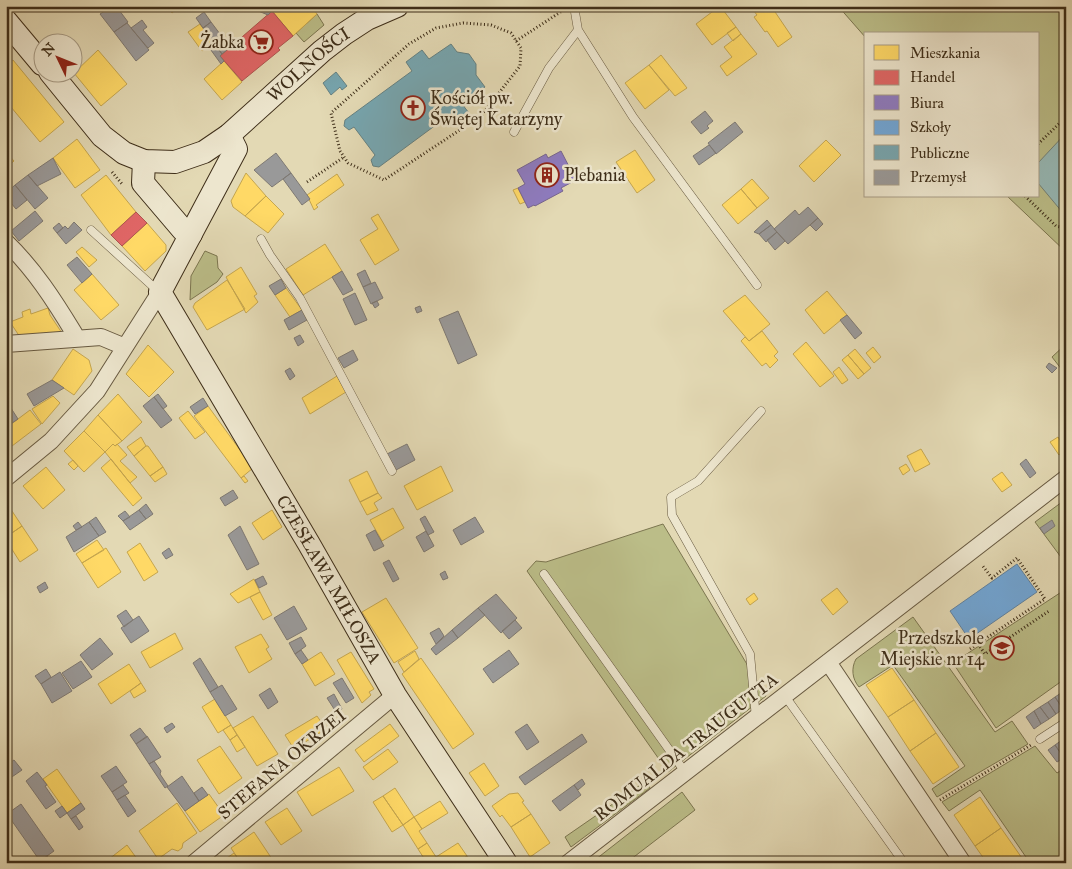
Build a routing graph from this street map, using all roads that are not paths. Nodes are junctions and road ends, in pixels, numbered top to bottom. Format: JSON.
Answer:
{"nodes":[{"id":1,"x":398,"y":6,"type":"edge"},
{"id":2,"x":574,"y":6,"type":"edge"},
{"id":3,"x":6,"y":21,"type":"edge"},
{"id":4,"x":578,"y":30,"type":"junction"},
{"id":5,"x":32,"y":52,"type":"edge"},
{"id":6,"x":58,"y":82,"type":"edge"},
{"id":7,"x":514,"y":132,"type":"dead end"},
{"id":8,"x":229,"y":135,"type":"junction"},
{"id":9,"x":144,"y":161,"type":"junction"},
{"id":10,"x":91,"y":230,"type":"dead end"},
{"id":11,"x":191,"y":234,"type":"junction"},
{"id":12,"x":261,"y":238,"type":"dead end"},
{"id":13,"x":6,"y":242,"type":"edge"},
{"id":14,"x":756,"y":285,"type":"dead end"},
{"id":15,"x":160,"y":292,"type":"junction"},
{"id":16,"x":75,"y":339,"type":"junction"},
{"id":17,"x":6,"y":344,"type":"edge"},
{"id":18,"x":125,"y":347,"type":"junction"},
{"id":19,"x":762,"y":411,"type":"dead end"},
{"id":20,"x":392,"y":472,"type":"dead end"},
{"id":21,"x":6,"y":478,"type":"edge"},
{"id":22,"x":1066,"y":478,"type":"edge"},
{"id":23,"x":544,"y":574,"type":"dead end"},
{"id":24,"x":828,"y":662,"type":"junction"},
{"id":25,"x":395,"y":695,"type":"junction"},
{"id":26,"x":785,"y":696,"type":"junction"},
{"id":27,"x":756,"y":718,"type":"junction"},
{"id":28,"x":1066,"y":722,"type":"edge"},
{"id":29,"x":1040,"y":739,"type":"road end"},
{"id":30,"x":685,"y":772,"type":"junction"},
{"id":31,"x":194,"y":863,"type":"edge"},
{"id":32,"x":506,"y":863,"type":"edge"},
{"id":33,"x":568,"y":863,"type":"edge"},
{"id":34,"x":904,"y":863,"type":"edge"},
{"id":35,"x":963,"y":863,"type":"edge"}],
"edges":[{"from":1,"to":8,"type":"street","name":"WOLNOŚCI"},
{"from":2,"to":4,"type":"lane"},
{"from":3,"to":5,"type":"street"},
{"from":4,"to":7,"type":"lane"},
{"from":4,"to":14,"type":"lane"},
{"from":6,"to":9,"type":"street"},
{"from":8,"to":9,"type":"street","name":"WOLNOŚCI"},
{"from":8,"to":11,"type":"street"},
{"from":9,"to":11,"type":"street"},
{"from":10,"to":15,"type":"lane"},
{"from":11,"to":15,"type":"street"},
{"from":12,"to":20,"type":"lane"},
{"from":13,"to":16,"type":"street"},
{"from":15,"to":18,"type":"street"},
{"from":15,"to":25,"type":"street","name":"CZESŁAWA MIŁOSZA"},
{"from":16,"to":17,"type":"street"},
{"from":16,"to":18,"type":"street"},
{"from":18,"to":21,"type":"street"},
{"from":19,"to":27,"type":"lane"},
{"from":22,"to":24,"type":"street","name":"ROMUALDA TRAUGUTTA"},
{"from":23,"to":30,"type":"lane"},
{"from":24,"to":26,"type":"street","name":"ROMUALDA TRAUGUTTA"},
{"from":24,"to":35,"type":"street"},
{"from":25,"to":31,"type":"street","name":"STEFANA OKRZEI"},
{"from":25,"to":32,"type":"street","name":"CZESŁAWA MIŁOSZA"},
{"from":26,"to":27,"type":"street","name":"ROMUALDA TRAUGUTTA"},
{"from":26,"to":34,"type":"lane"},
{"from":27,"to":30,"type":"street","name":"ROMUALDA TRAUGUTTA"},
{"from":28,"to":29,"type":"lane"},
{"from":30,"to":33,"type":"street","name":"ROMUALDA TRAUGUTTA"}]}
